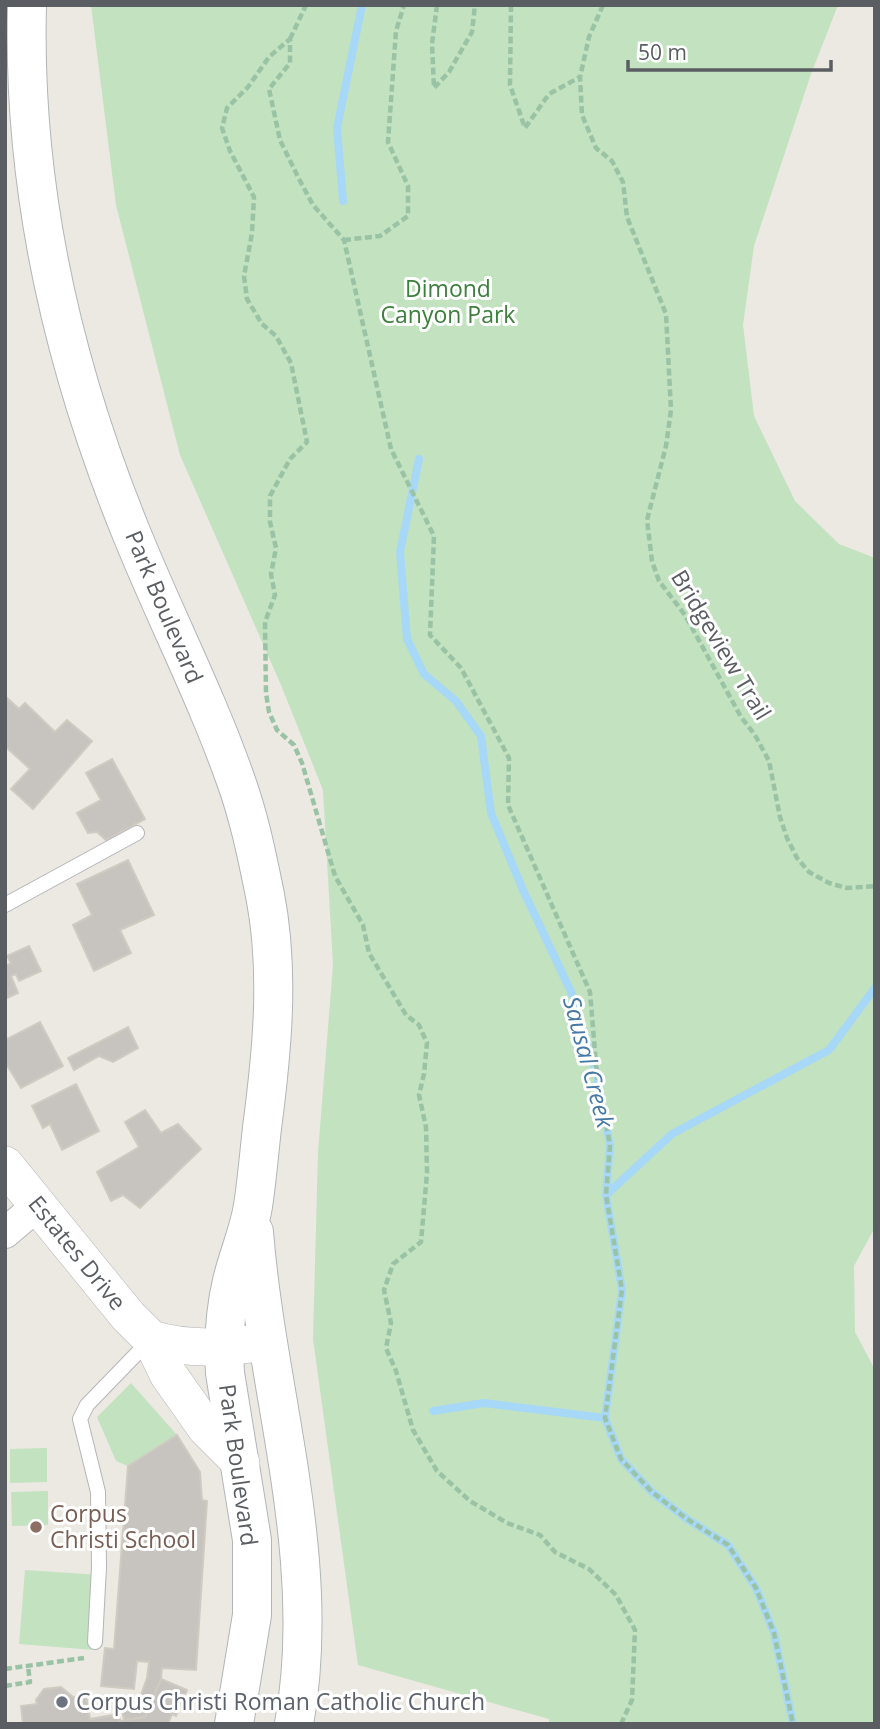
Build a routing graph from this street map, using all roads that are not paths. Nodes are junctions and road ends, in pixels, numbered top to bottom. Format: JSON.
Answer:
{"nodes":[{"id":1,"x":27,"y":5,"type":"edge"},
{"id":2,"x":137,"y":833,"type":"dead end"},
{"id":3,"x":5,"y":905,"type":"edge"},
{"id":4,"x":5,"y":1165,"type":"edge"},
{"id":5,"x":38,"y":1205,"type":"junction"},
{"id":6,"x":253,"y":1209,"type":"junction"},
{"id":7,"x":5,"y":1233,"type":"edge"},
{"id":8,"x":151,"y":1339,"type":"junction"},
{"id":9,"x":267,"y":1342,"type":"junction"},
{"id":10,"x":223,"y":1348,"type":"junction"},
{"id":11,"x":241,"y":1463,"type":"junction"},
{"id":12,"x":95,"y":1642,"type":"road end"},
{"id":13,"x":234,"y":1724,"type":"edge"},
{"id":14,"x":294,"y":1724,"type":"edge"}],
"edges":[{"from":1,"to":6,"type":"main road","name":"Park Boulevard"},
{"from":2,"to":3,"type":"lane"},
{"from":4,"to":5,"type":"street","name":"Estates Drive"},
{"from":5,"to":7,"type":"street"},
{"from":5,"to":8,"type":"street","name":"Estates Drive"},
{"from":6,"to":9,"type":"main road","name":"Park Boulevard"},
{"from":6,"to":10,"type":"main road","name":"Park Boulevard"},
{"from":8,"to":10,"type":"street"},
{"from":8,"to":11,"type":"street","name":"Estates Drive"},
{"from":8,"to":12,"type":"lane"},
{"from":9,"to":10,"type":"street"},
{"from":9,"to":14,"type":"main road","name":"Park Boulevard"},
{"from":10,"to":11,"type":"main road","name":"Park Boulevard"},
{"from":11,"to":13,"type":"main road","name":"Park Boulevard"}]}
